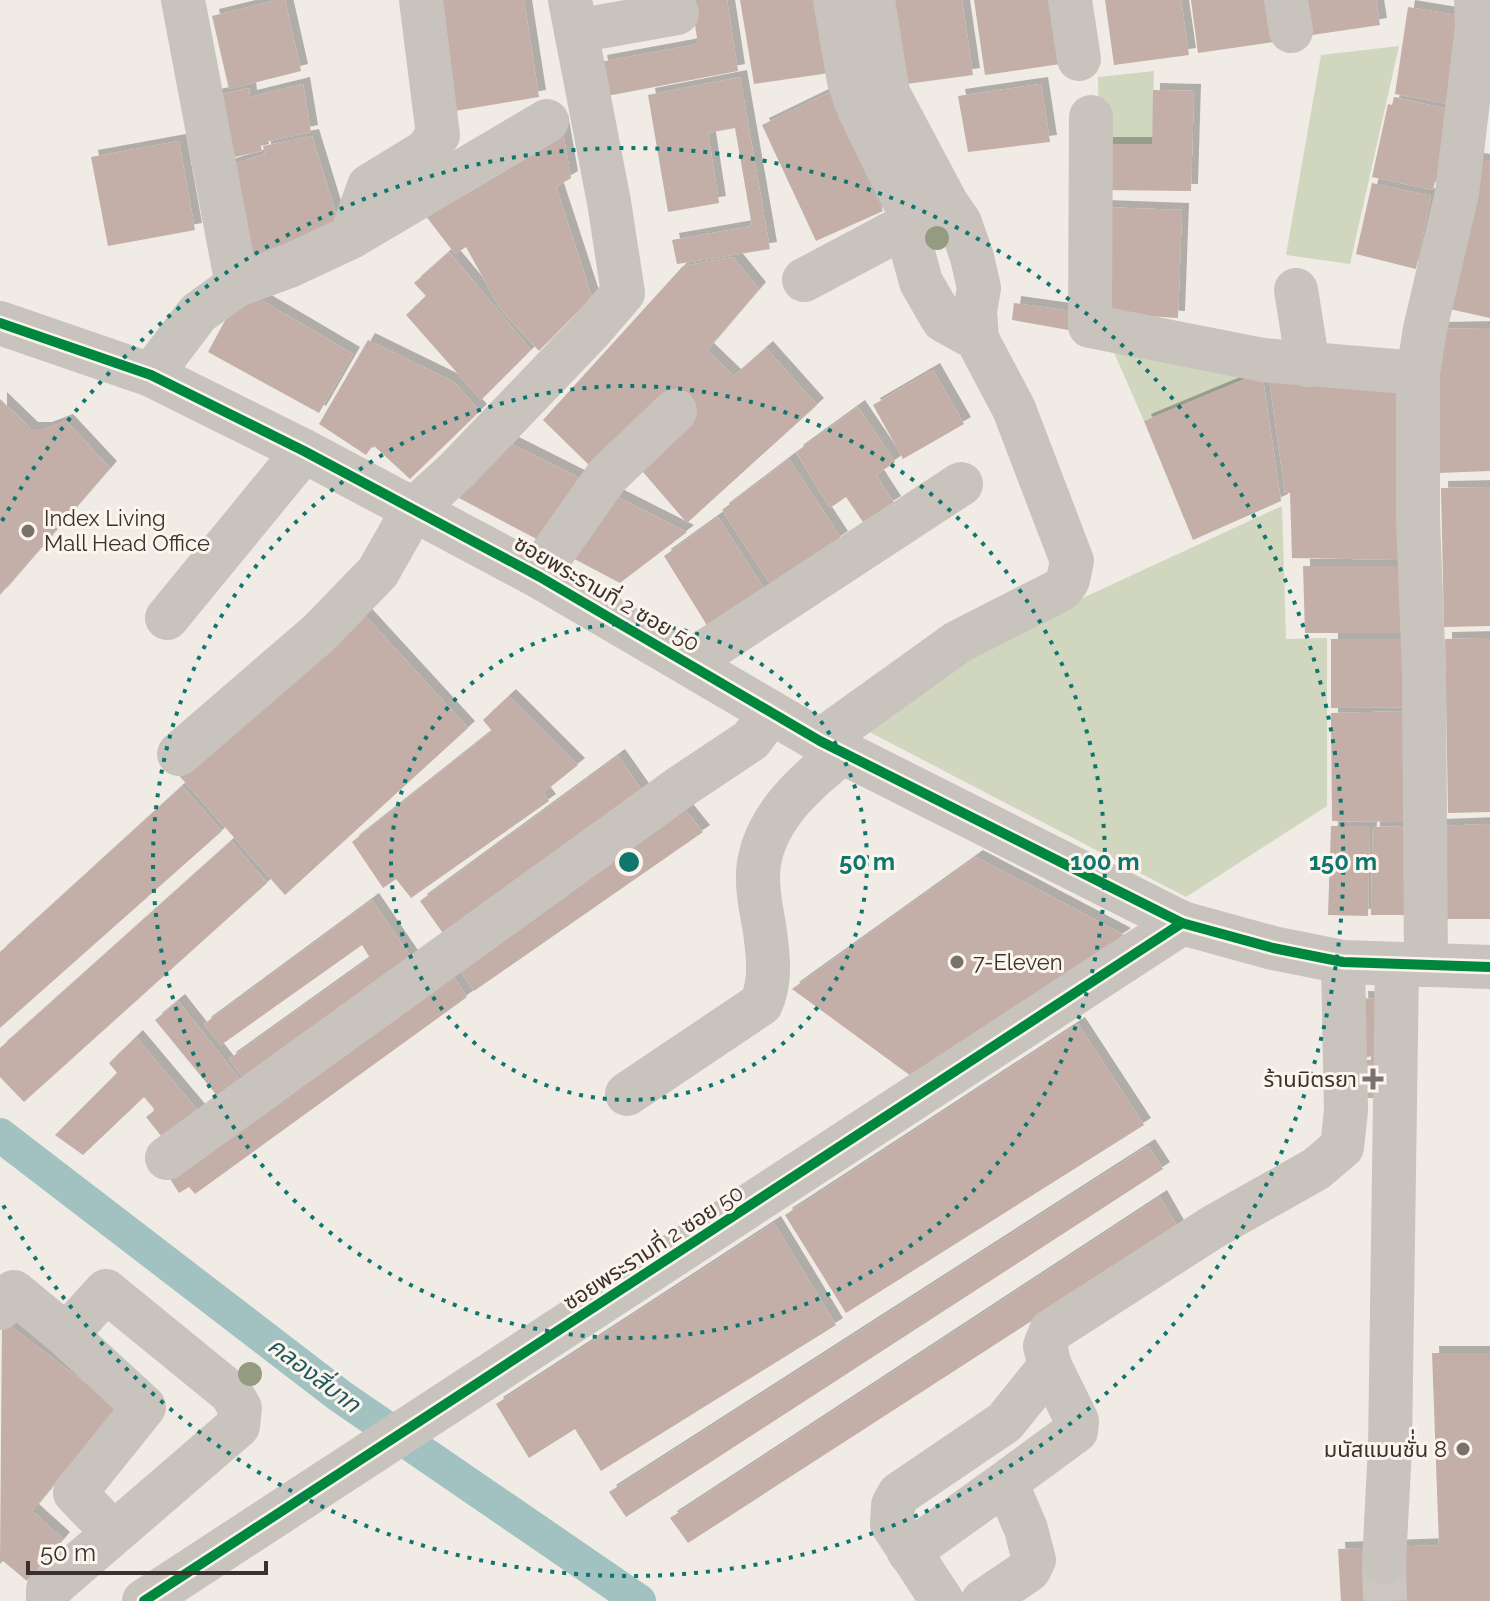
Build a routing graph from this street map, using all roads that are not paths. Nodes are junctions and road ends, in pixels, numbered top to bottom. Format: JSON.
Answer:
{"nodes":[{"id":1,"x":183,"y":0,"type":"edge"},
{"id":2,"x":421,"y":0,"type":"edge"},
{"id":3,"x":835,"y":0,"type":"edge"},
{"id":4,"x":873,"y":0,"type":"edge"},
{"id":5,"x":1070,"y":0,"type":"edge"},
{"id":6,"x":1476,"y":0,"type":"edge"},
{"id":7,"x":677,"y":13,"type":"dead end"},
{"id":8,"x":573,"y":15,"type":"edge"},
{"id":9,"x":1079,"y":59,"type":"dead end"},
{"id":10,"x":1091,"y":117,"type":"dead end"},
{"id":11,"x":547,"y":121,"type":"dead end"},
{"id":12,"x":931,"y":213,"type":"junction"},
{"id":13,"x":351,"y":237,"type":"junction"},
{"id":14,"x":804,"y":280,"type":"dead end"},
{"id":15,"x":237,"y":285,"type":"junction"},
{"id":16,"x":1296,"y":290,"type":"dead end"},
{"id":17,"x":0,"y":323,"type":"edge"},
{"id":18,"x":1308,"y":365,"type":"junction"},
{"id":19,"x":1418,"y":373,"type":"junction"},
{"id":20,"x":151,"y":375,"type":"junction"},
{"id":21,"x":675,"y":411,"type":"dead end"},
{"id":22,"x":304,"y":451,"type":"junction"},
{"id":23,"x":961,"y":484,"type":"dead end"},
{"id":24,"x":413,"y":510,"type":"junction"},
{"id":25,"x":540,"y":577,"type":"junction"},
{"id":26,"x":167,"y":618,"type":"dead end"},
{"id":27,"x":688,"y":663,"type":"junction"},
{"id":28,"x":770,"y":714,"type":"junction"},
{"id":29,"x":831,"y":747,"type":"junction"},
{"id":30,"x":179,"y":754,"type":"dead end"},
{"id":31,"x":1182,"y":923,"type":"junction"},
{"id":32,"x":1343,"y":962,"type":"junction"},
{"id":33,"x":1411,"y":965,"type":"junction"},
{"id":34,"x":1490,"y":967,"type":"edge"},
{"id":35,"x":627,"y":1094,"type":"dead end"},
{"id":36,"x":167,"y":1158,"type":"dead end"},
{"id":37,"x":0,"y":1308,"type":"edge"},
{"id":38,"x":66,"y":1335,"type":"junction"},
{"id":39,"x":1050,"y":1366,"type":"junction"},
{"id":40,"x":1012,"y":1478,"type":"junction"},
{"id":41,"x":113,"y":1532,"type":"junction"},
{"id":42,"x":909,"y":1552,"type":"junction"},
{"id":43,"x":1384,"y":1562,"type":"tunnel mouth"},
{"id":44,"x":48,"y":1601,"type":"edge"},
{"id":45,"x":144,"y":1601,"type":"edge"},
{"id":46,"x":942,"y":1601,"type":"edge"},
{"id":47,"x":983,"y":1601,"type":"edge"}],
"edges":[{"from":1,"to":15,"type":"street"},
{"from":2,"to":13,"type":"street"},
{"from":3,"to":12,"type":"street"},
{"from":4,"to":12,"type":"street"},
{"from":5,"to":9,"type":"street"},
{"from":6,"to":19,"type":"street"},
{"from":7,"to":8,"type":"street"},
{"from":8,"to":24,"type":"street"},
{"from":10,"to":18,"type":"street"},
{"from":11,"to":13,"type":"street"},
{"from":12,"to":14,"type":"street"},
{"from":12,"to":29,"type":"street"},
{"from":13,"to":15,"type":"street"},
{"from":15,"to":20,"type":"street"},
{"from":16,"to":18,"type":"street"},
{"from":17,"to":20,"type":"street","name":"ซอยพระรามที่ 2 ซอย 50"},
{"from":18,"to":19,"type":"street"},
{"from":19,"to":33,"type":"street"},
{"from":20,"to":22,"type":"street","name":"ซอยพระรามที่ 2 ซอย 50"},
{"from":21,"to":25,"type":"street"},
{"from":22,"to":24,"type":"street","name":"ซอยพระรามที่ 2 ซอย 50"},
{"from":22,"to":26,"type":"street"},
{"from":23,"to":27,"type":"street"},
{"from":24,"to":25,"type":"street","name":"ซอยพระรามที่ 2 ซอย 50"},
{"from":24,"to":30,"type":"street"},
{"from":25,"to":27,"type":"street","name":"ซอยพระรามที่ 2 ซอย 50"},
{"from":27,"to":28,"type":"street","name":"ซอยพระรามที่ 2 ซอย 50"},
{"from":28,"to":29,"type":"street","name":"ซอยพระรามที่ 2 ซอย 50"},
{"from":28,"to":36,"type":"street"},
{"from":29,"to":31,"type":"street","name":"ซอยพระรามที่ 2 ซอย 50"},
{"from":29,"to":35,"type":"street"},
{"from":31,"to":32,"type":"street","name":"ซอยพระรามที่ 2 ซอย 50"},
{"from":31,"to":45,"type":"street","name":"ซอยพระรามที่ 2 ซอย 50"},
{"from":32,"to":33,"type":"street","name":"ซอยพระรามที่ 2 ซอย 50"},
{"from":32,"to":39,"type":"street"},
{"from":33,"to":34,"type":"street","name":"ซอยพระรามที่ 2 ซอย 50"},
{"from":33,"to":43,"type":"street"},
{"from":37,"to":38,"type":"street"},
{"from":38,"to":41,"type":"street"},
{"from":38,"to":41,"type":"street"},
{"from":39,"to":40,"type":"street"},
{"from":39,"to":42,"type":"street"},
{"from":40,"to":42,"type":"street"},
{"from":40,"to":47,"type":"street"},
{"from":41,"to":44,"type":"street"},
{"from":42,"to":46,"type":"street"}]}
